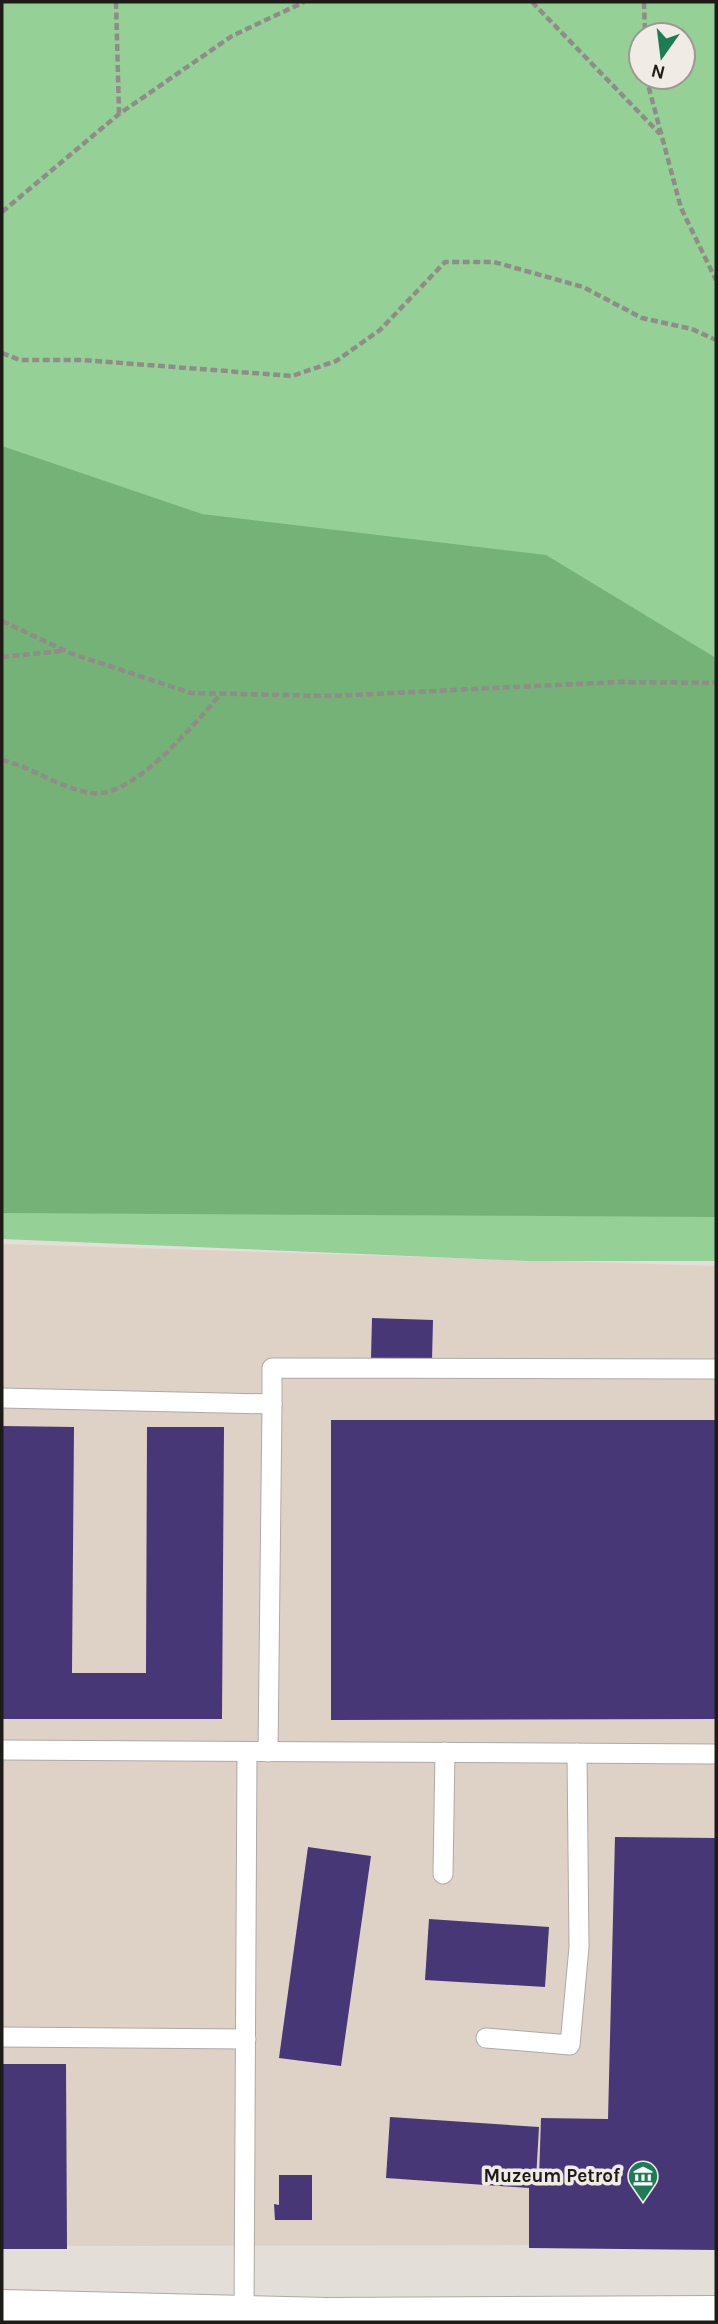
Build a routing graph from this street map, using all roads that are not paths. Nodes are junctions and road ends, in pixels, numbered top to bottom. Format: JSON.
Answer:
{"nodes":[{"id":1,"x":716,"y":1369,"type":"edge"},
{"id":2,"x":2,"y":1398,"type":"edge"},
{"id":3,"x":272,"y":1404,"type":"junction"},
{"id":4,"x":2,"y":1750,"type":"edge"},
{"id":5,"x":247,"y":1752,"type":"junction"},
{"id":6,"x":268,"y":1752,"type":"junction"},
{"id":7,"x":445,"y":1752,"type":"junction"},
{"id":8,"x":577,"y":1753,"type":"junction"},
{"id":9,"x":716,"y":1754,"type":"edge"},
{"id":10,"x":443,"y":1874,"type":"dead end"},
{"id":11,"x":2,"y":2037,"type":"edge"},
{"id":12,"x":486,"y":2038,"type":"dead end"},
{"id":13,"x":246,"y":2039,"type":"junction"},
{"id":14,"x":2,"y":2309,"type":"edge"},
{"id":15,"x":244,"y":2315,"type":"junction"},
{"id":16,"x":716,"y":2315,"type":"edge"},
{"id":17,"x":666,"y":2319,"type":"edge"},
{"id":18,"x":327,"y":2320,"type":"edge"}],
"edges":[{"from":1,"to":3,"type":"lane"},
{"from":2,"to":3,"type":"lane"},
{"from":3,"to":6,"type":"lane"},
{"from":4,"to":5,"type":"lane"},
{"from":5,"to":6,"type":"lane"},
{"from":5,"to":13,"type":"lane"},
{"from":6,"to":7,"type":"lane"},
{"from":7,"to":8,"type":"lane"},
{"from":7,"to":10,"type":"lane"},
{"from":8,"to":9,"type":"lane"},
{"from":8,"to":12,"type":"lane"},
{"from":11,"to":13,"type":"lane"},
{"from":13,"to":15,"type":"lane"},
{"from":14,"to":15,"type":"street"},
{"from":15,"to":18,"type":"street"},
{"from":16,"to":17,"type":"street"},
{"from":17,"to":18,"type":"street"}]}
